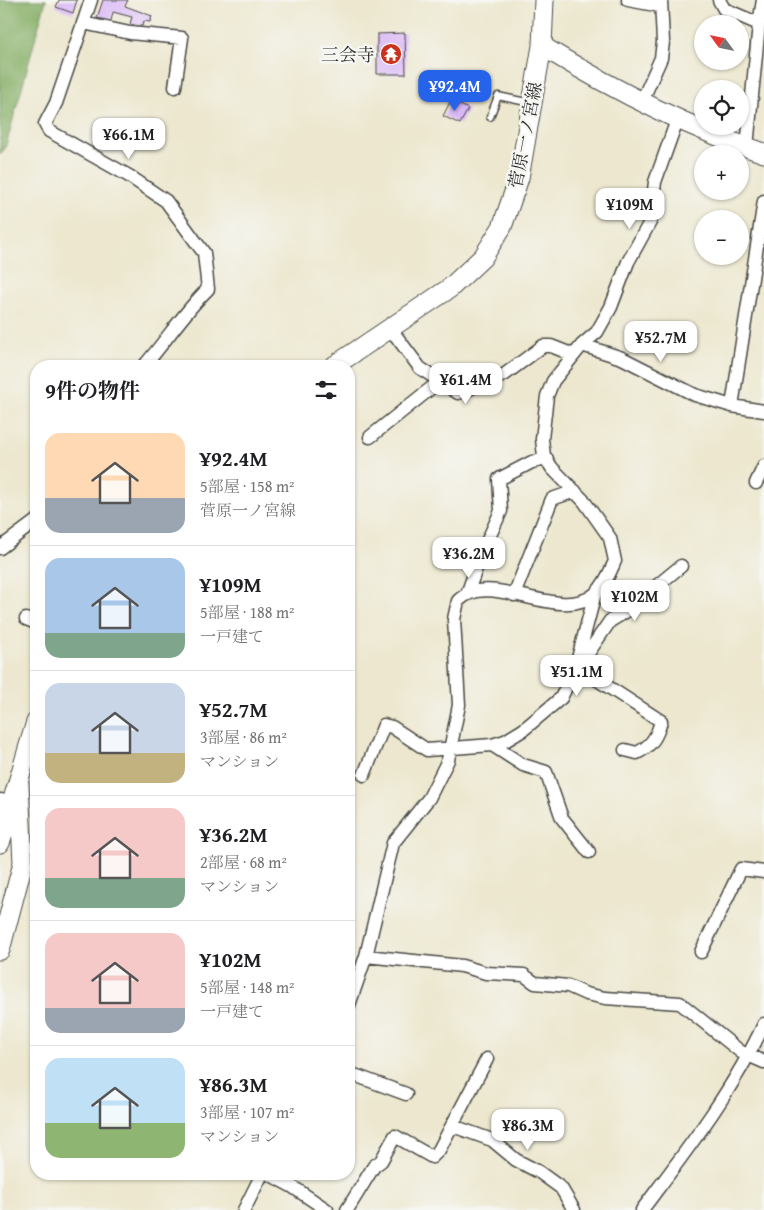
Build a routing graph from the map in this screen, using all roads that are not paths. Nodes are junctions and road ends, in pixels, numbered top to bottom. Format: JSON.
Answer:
{"nodes":[{"id":1,"x":91,"y":0,"type":"edge"},
{"id":2,"x":544,"y":0,"type":"edge"},
{"id":3,"x":628,"y":0,"type":"edge"},
{"id":4,"x":719,"y":0,"type":"edge"},
{"id":5,"x":763,"y":0,"type":"edge"},
{"id":6,"x":660,"y":3,"type":"edge"},
{"id":7,"x":83,"y":23,"type":"junction"},
{"id":8,"x":759,"y":24,"type":"junction"},
{"id":9,"x":542,"y":46,"type":"junction"},
{"id":10,"x":175,"y":87,"type":"dead end"},
{"id":11,"x":642,"y":101,"type":"junction"},
{"id":12,"x":532,"y":103,"type":"junction"},
{"id":13,"x":490,"y":117,"type":"dead end"},
{"id":14,"x":677,"y":120,"type":"junction"},
{"id":15,"x":756,"y":150,"type":"edge"},
{"id":16,"x":764,"y":201,"type":"edge"},
{"id":17,"x":390,"y":328,"type":"junction"},
{"id":18,"x":578,"y":350,"type":"junction"},
{"id":19,"x":149,"y":360,"type":"edge"},
{"id":20,"x":343,"y":360,"type":"edge"},
{"id":21,"x":440,"y":381,"type":"junction"},
{"id":22,"x":732,"y":406,"type":"junction"},
{"id":23,"x":764,"y":411,"type":"edge"},
{"id":24,"x":370,"y":437,"type":"dead end"},
{"id":25,"x":547,"y":460,"type":"junction"},
{"id":26,"x":764,"y":466,"type":"edge"},
{"id":27,"x":756,"y":483,"type":"dead end"},
{"id":28,"x":575,"y":491,"type":"junction"},
{"id":29,"x":30,"y":525,"type":"edge"},
{"id":30,"x":0,"y":548,"type":"edge"},
{"id":31,"x":682,"y":566,"type":"dead end"},
{"id":32,"x":467,"y":594,"type":"junction"},
{"id":33,"x":595,"y":594,"type":"junction"},
{"id":34,"x":514,"y":595,"type":"junction"},
{"id":35,"x":610,"y":621,"type":"junction"},
{"id":36,"x":585,"y":635,"type":"junction"},
{"id":37,"x":577,"y":666,"type":"junction"},
{"id":38,"x":30,"y":743,"type":"edge"},
{"id":39,"x":492,"y":745,"type":"junction"},
{"id":40,"x":450,"y":750,"type":"junction"},
{"id":41,"x":624,"y":750,"type":"dead end"},
{"id":42,"x":364,"y":775,"type":"dead end"},
{"id":43,"x":19,"y":782,"type":"junction"},
{"id":44,"x":6,"y":803,"type":"edge"},
{"id":45,"x":0,"y":843,"type":"edge"},
{"id":46,"x":589,"y":852,"type":"dead end"},
{"id":47,"x":764,"y":872,"type":"edge"},
{"id":48,"x":0,"y":950,"type":"edge"},
{"id":49,"x":701,"y":952,"type":"dead end"},
{"id":50,"x":366,"y":956,"type":"junction"},
{"id":51,"x":355,"y":988,"type":"edge"},
{"id":52,"x":764,"y":1024,"type":"edge"},
{"id":53,"x":749,"y":1056,"type":"junction"},
{"id":54,"x":487,"y":1059,"type":"dead end"},
{"id":55,"x":764,"y":1062,"type":"edge"},
{"id":56,"x":355,"y":1075,"type":"edge"},
{"id":57,"x":406,"y":1094,"type":"dead end"},
{"id":58,"x":453,"y":1126,"type":"junction"},
{"id":59,"x":259,"y":1180,"type":"edge"},
{"id":60,"x":280,"y":1180,"type":"edge"},
{"id":61,"x":244,"y":1210,"type":"edge"},
{"id":62,"x":327,"y":1210,"type":"edge"},
{"id":63,"x":346,"y":1210,"type":"edge"},
{"id":64,"x":574,"y":1210,"type":"edge"},
{"id":65,"x":642,"y":1210,"type":"edge"}],
"edges":[{"from":1,"to":7,"type":"street"},
{"from":2,"to":9,"type":"main road","name":"菅原一ノ宮線"},
{"from":3,"to":6,"type":"street"},
{"from":4,"to":8,"type":"street"},
{"from":5,"to":8,"type":"street"},
{"from":6,"to":11,"type":"street"},
{"from":7,"to":10,"type":"street"},
{"from":7,"to":19,"type":"street"},
{"from":8,"to":15,"type":"street"},
{"from":9,"to":11,"type":"main road"},
{"from":9,"to":12,"type":"main road","name":"菅原一ノ宮線"},
{"from":11,"to":14,"type":"main road"},
{"from":12,"to":13,"type":"lane"},
{"from":12,"to":17,"type":"main road","name":"菅原一ノ宮線"},
{"from":14,"to":15,"type":"main road"},
{"from":14,"to":18,"type":"street"},
{"from":16,"to":22,"type":"street"},
{"from":17,"to":20,"type":"main road","name":"菅原一ノ宮線"},
{"from":17,"to":21,"type":"street"},
{"from":18,"to":21,"type":"street"},
{"from":18,"to":22,"type":"street"},
{"from":18,"to":25,"type":"street"},
{"from":21,"to":24,"type":"street"},
{"from":22,"to":23,"type":"street"},
{"from":25,"to":28,"type":"street"},
{"from":25,"to":32,"type":"street"},
{"from":26,"to":27,"type":"street"},
{"from":28,"to":33,"type":"street"},
{"from":28,"to":34,"type":"street"},
{"from":29,"to":30,"type":"street"},
{"from":31,"to":35,"type":"street"},
{"from":32,"to":34,"type":"street"},
{"from":32,"to":40,"type":"street"},
{"from":33,"to":34,"type":"street"},
{"from":33,"to":36,"type":"street"},
{"from":35,"to":36,"type":"street"},
{"from":35,"to":37,"type":"street"},
{"from":36,"to":37,"type":"street"},
{"from":37,"to":39,"type":"street"},
{"from":37,"to":41,"type":"street"},
{"from":38,"to":43,"type":"main road"},
{"from":39,"to":40,"type":"street"},
{"from":39,"to":46,"type":"street"},
{"from":40,"to":42,"type":"street"},
{"from":40,"to":50,"type":"street"},
{"from":43,"to":44,"type":"main road"},
{"from":43,"to":48,"type":"main road"},
{"from":44,"to":45,"type":"main road"},
{"from":47,"to":49,"type":"street"},
{"from":50,"to":51,"type":"street"},
{"from":50,"to":53,"type":"street"},
{"from":52,"to":53,"type":"street"},
{"from":53,"to":55,"type":"street"},
{"from":53,"to":65,"type":"street"},
{"from":54,"to":58,"type":"street"},
{"from":56,"to":57,"type":"street"},
{"from":58,"to":63,"type":"street"},
{"from":58,"to":64,"type":"street"},
{"from":59,"to":61,"type":"street"},
{"from":60,"to":62,"type":"street"}]}
